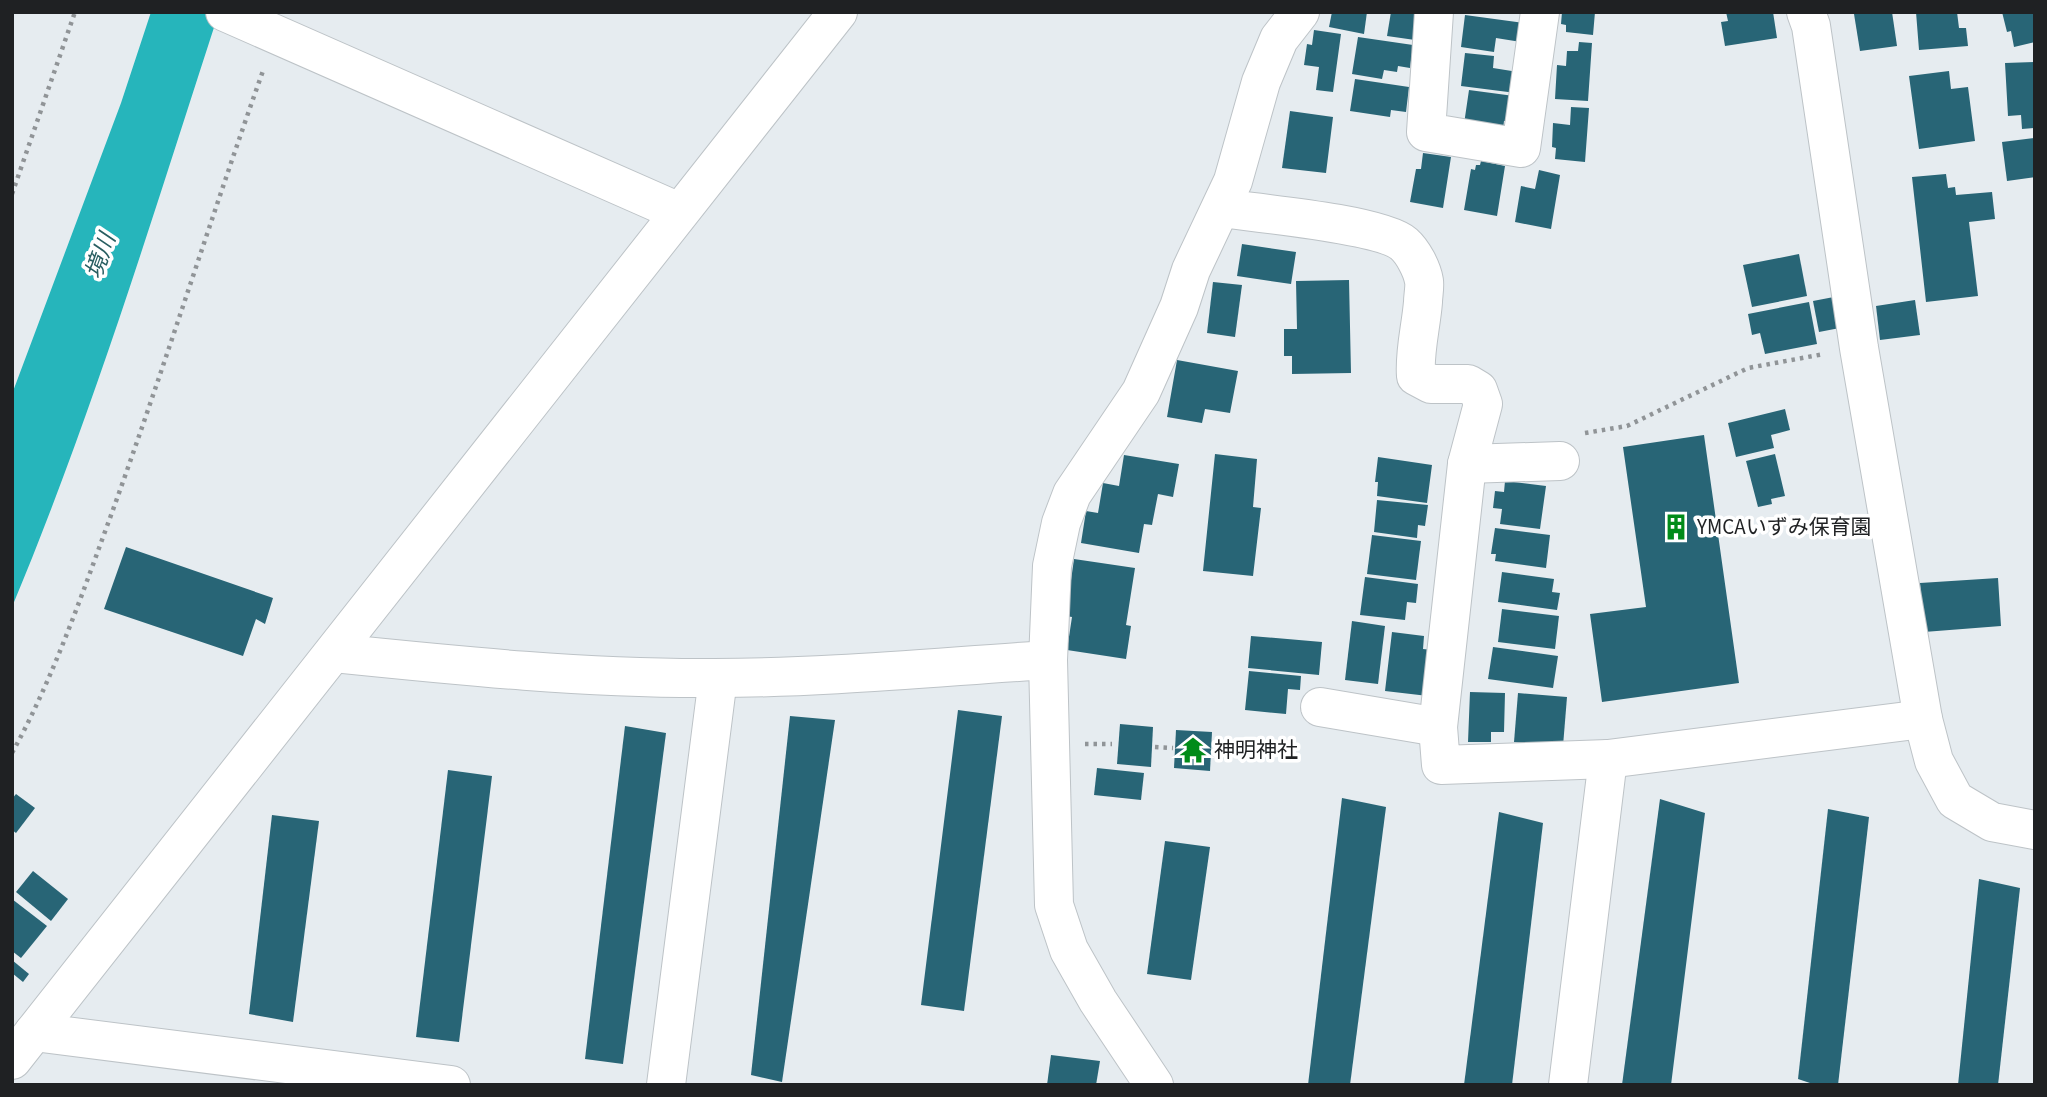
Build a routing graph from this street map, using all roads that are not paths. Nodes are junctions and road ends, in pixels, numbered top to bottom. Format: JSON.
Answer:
{"nodes":[{"id":1,"x":225,"y":12,"type":"edge"},
{"id":2,"x":838,"y":12,"type":"edge"},
{"id":3,"x":1300,"y":12,"type":"edge"},
{"id":4,"x":1434,"y":12,"type":"edge"},
{"id":5,"x":1539,"y":12,"type":"edge"},
{"id":6,"x":1806,"y":12,"type":"edge"},
{"id":7,"x":1221,"y":208,"type":"junction"},
{"id":8,"x":679,"y":212,"type":"junction"},
{"id":9,"x":1560,"y":461,"type":"road end"},
{"id":10,"x":1467,"y":464,"type":"junction"},
{"id":11,"x":334,"y":653,"type":"junction"},
{"id":12,"x":1048,"y":660,"type":"junction"},
{"id":13,"x":718,"y":678,"type":"junction"},
{"id":14,"x":1320,"y":707,"type":"dead end"},
{"id":15,"x":1923,"y":719,"type":"junction"},
{"id":16,"x":1438,"y":727,"type":"junction"},
{"id":17,"x":1608,"y":759,"type":"junction"},
{"id":18,"x":2035,"y":830,"type":"edge"},
{"id":19,"x":23,"y":1046,"type":"edge"},
{"id":20,"x":451,"y":1085,"type":"edge"},
{"id":21,"x":666,"y":1085,"type":"edge"},
{"id":22,"x":1154,"y":1085,"type":"edge"},
{"id":23,"x":1568,"y":1085,"type":"edge"}],
"edges":[{"from":1,"to":8,"type":"street"},
{"from":2,"to":8,"type":"street"},
{"from":3,"to":7,"type":"street"},
{"from":4,"to":5,"type":"street"},
{"from":6,"to":15,"type":"street"},
{"from":7,"to":10,"type":"street"},
{"from":7,"to":12,"type":"street"},
{"from":8,"to":11,"type":"street"},
{"from":9,"to":10,"type":"street"},
{"from":10,"to":16,"type":"street"},
{"from":11,"to":13,"type":"street"},
{"from":11,"to":19,"type":"street"},
{"from":12,"to":13,"type":"street"},
{"from":12,"to":22,"type":"street"},
{"from":13,"to":21,"type":"street"},
{"from":14,"to":16,"type":"street"},
{"from":15,"to":17,"type":"street"},
{"from":15,"to":18,"type":"street"},
{"from":16,"to":17,"type":"street"},
{"from":17,"to":23,"type":"street"},
{"from":19,"to":20,"type":"street"}]}
